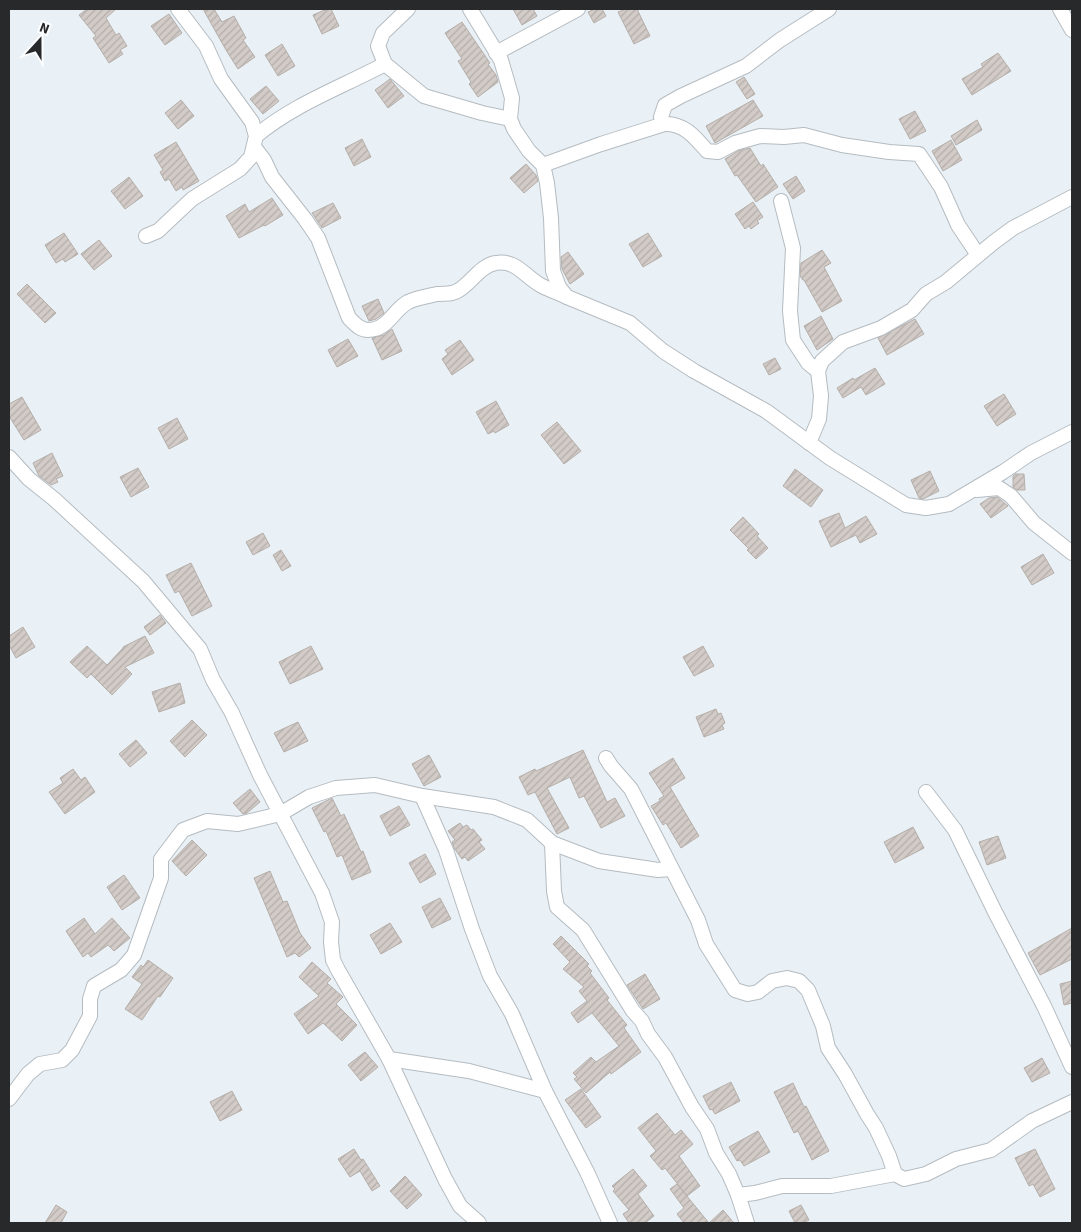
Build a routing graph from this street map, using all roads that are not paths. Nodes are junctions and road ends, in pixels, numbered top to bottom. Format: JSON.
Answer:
{"nodes":[{"id":1,"x":178,"y":9,"type":"edge"},
{"id":2,"x":408,"y":9,"type":"edge"},
{"id":3,"x":470,"y":9,"type":"edge"},
{"id":4,"x":578,"y":9,"type":"edge"},
{"id":5,"x":829,"y":9,"type":"edge"},
{"id":6,"x":1060,"y":9,"type":"edge"},
{"id":7,"x":1072,"y":30,"type":"edge"},
{"id":8,"x":496,"y":54,"type":"junction"},
{"id":9,"x":385,"y":64,"type":"junction"},
{"id":10,"x":510,"y":119,"type":"junction"},
{"id":11,"x":664,"y":124,"type":"junction"},
{"id":12,"x":255,"y":141,"type":"junction"},
{"id":13,"x":543,"y":166,"type":"junction"},
{"id":14,"x":1072,"y":198,"type":"edge"},
{"id":15,"x":781,"y":201,"type":"dead end"},
{"id":16,"x":146,"y":236,"type":"dead end"},
{"id":17,"x":978,"y":254,"type":"junction"},
{"id":18,"x":567,"y":297,"type":"junction"},
{"id":19,"x":818,"y":370,"type":"junction"},
{"id":20,"x":1072,"y":432,"type":"edge"},
{"id":21,"x":809,"y":443,"type":"junction"},
{"id":22,"x":9,"y":457,"type":"edge"},
{"id":23,"x":974,"y":490,"type":"junction"},
{"id":24,"x":1072,"y":554,"type":"edge"},
{"id":25,"x":606,"y":758,"type":"dead end"},
{"id":26,"x":926,"y":792,"type":"dead end"},
{"id":27,"x":422,"y":796,"type":"junction"},
{"id":28,"x":280,"y":814,"type":"junction"},
{"id":29,"x":552,"y":842,"type":"junction"},
{"id":30,"x":671,"y":869,"type":"junction"},
{"id":31,"x":1067,"y":1045,"type":"edge"},
{"id":32,"x":389,"y":1059,"type":"junction"},
{"id":33,"x":1072,"y":1067,"type":"edge"},
{"id":34,"x":545,"y":1091,"type":"junction"},
{"id":35,"x":9,"y":1100,"type":"edge"},
{"id":36,"x":1072,"y":1102,"type":"edge"},
{"id":37,"x":895,"y":1174,"type":"junction"},
{"id":38,"x":738,"y":1195,"type":"junction"},
{"id":39,"x":479,"y":1223,"type":"edge"},
{"id":40,"x":610,"y":1223,"type":"edge"},
{"id":41,"x":748,"y":1223,"type":"edge"}],
"edges":[{"from":1,"to":12,"type":"street"},
{"from":2,"to":9,"type":"street"},
{"from":3,"to":8,"type":"street"},
{"from":4,"to":8,"type":"street"},
{"from":5,"to":11,"type":"street"},
{"from":6,"to":7,"type":"street"},
{"from":8,"to":10,"type":"street"},
{"from":9,"to":10,"type":"street"},
{"from":9,"to":12,"type":"street"},
{"from":10,"to":13,"type":"street"},
{"from":11,"to":13,"type":"street"},
{"from":11,"to":17,"type":"street"},
{"from":12,"to":16,"type":"street"},
{"from":12,"to":18,"type":"street"},
{"from":13,"to":18,"type":"street"},
{"from":14,"to":17,"type":"street"},
{"from":15,"to":19,"type":"street"},
{"from":17,"to":19,"type":"street"},
{"from":18,"to":21,"type":"street"},
{"from":19,"to":21,"type":"street"},
{"from":20,"to":23,"type":"street"},
{"from":21,"to":23,"type":"street"},
{"from":22,"to":28,"type":"street"},
{"from":23,"to":24,"type":"street"},
{"from":25,"to":30,"type":"street"},
{"from":26,"to":31,"type":"street"},
{"from":27,"to":28,"type":"street"},
{"from":27,"to":29,"type":"street"},
{"from":27,"to":34,"type":"street"},
{"from":28,"to":32,"type":"street"},
{"from":28,"to":35,"type":"street"},
{"from":29,"to":30,"type":"street"},
{"from":29,"to":38,"type":"street"},
{"from":30,"to":37,"type":"street"},
{"from":31,"to":33,"type":"street"},
{"from":32,"to":34,"type":"street"},
{"from":32,"to":39,"type":"street"},
{"from":34,"to":40,"type":"street"},
{"from":36,"to":37,"type":"street"},
{"from":37,"to":38,"type":"street"},
{"from":38,"to":41,"type":"street"}]}
